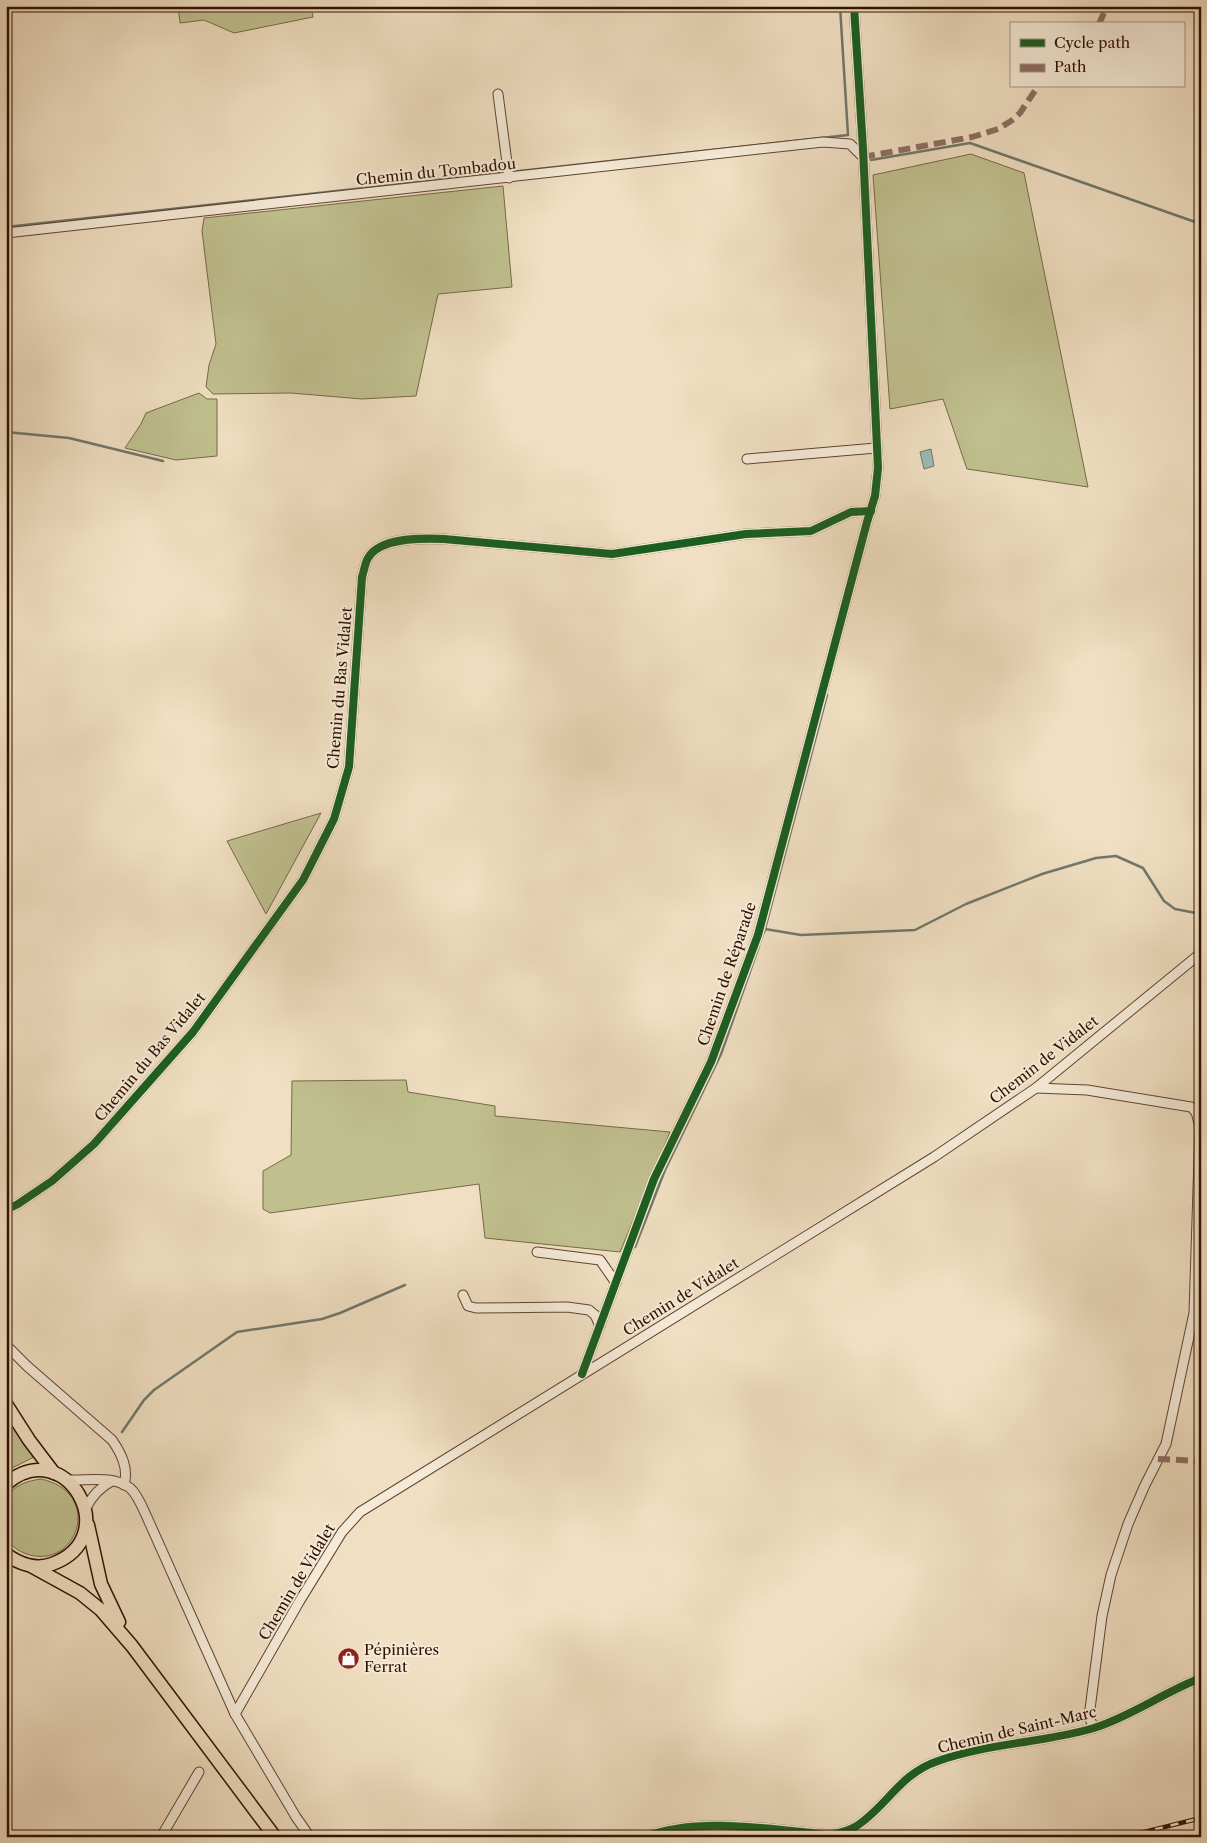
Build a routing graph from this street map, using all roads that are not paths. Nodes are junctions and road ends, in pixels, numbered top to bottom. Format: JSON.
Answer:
{"nodes":[{"id":1,"x":854,"y":6,"type":"edge"},
{"id":2,"x":498,"y":94,"type":"dead end"},
{"id":3,"x":863,"y":157,"type":"junction"},
{"id":4,"x":508,"y":178,"type":"junction"},
{"id":5,"x":6,"y":233,"type":"edge"},
{"id":6,"x":876,"y":448,"type":"junction"},
{"id":7,"x":747,"y":459,"type":"dead end"},
{"id":8,"x":871,"y":511,"type":"junction"},
{"id":9,"x":1201,"y":953,"type":"edge"},
{"id":10,"x":1036,"y":1088,"type":"junction"},
{"id":11,"x":6,"y":1210,"type":"edge"},
{"id":12,"x":537,"y":1252,"type":"dead end"},
{"id":13,"x":616,"y":1283,"type":"junction"},
{"id":14,"x":464,"y":1295,"type":"dead end"},
{"id":15,"x":600,"y":1326,"type":"junction"},
{"id":16,"x":6,"y":1345,"type":"edge"},
{"id":17,"x":582,"y":1374,"type":"junction"},
{"id":18,"x":6,"y":1404,"type":"edge"},
{"id":19,"x":54,"y":1473,"type":"junction"},
{"id":20,"x":68,"y":1480,"type":"junction"},
{"id":21,"x":112,"y":1481,"type":"junction"},
{"id":22,"x":6,"y":1484,"type":"edge"},
{"id":23,"x":124,"y":1485,"type":"junction"},
{"id":24,"x":86,"y":1514,"type":"junction"},
{"id":25,"x":6,"y":1554,"type":"edge"},
{"id":26,"x":6,"y":1565,"type":"edge"},
{"id":27,"x":26,"y":1565,"type":"junction"},
{"id":28,"x":132,"y":1646,"type":"junction"},
{"id":29,"x":1201,"y":1678,"type":"edge"},
{"id":30,"x":235,"y":1714,"type":"junction"},
{"id":31,"x":1094,"y":1728,"type":"junction"},
{"id":32,"x":199,"y":1772,"type":"dead end"},
{"id":33,"x":161,"y":1837,"type":"edge"},
{"id":34,"x":275,"y":1837,"type":"edge"},
{"id":35,"x":310,"y":1837,"type":"edge"},
{"id":36,"x":645,"y":1837,"type":"edge"}],
"edges":[{"from":1,"to":3,"type":"street","name":"Chemin de Réparade"},
{"from":2,"to":4,"type":"street"},
{"from":3,"to":4,"type":"street","name":"Chemin du Tombadou"},
{"from":3,"to":6,"type":"street","name":"Chemin de Réparade"},
{"from":4,"to":5,"type":"street","name":"Chemin du Tombadou"},
{"from":6,"to":7,"type":"street"},
{"from":6,"to":8,"type":"street","name":"Chemin de Réparade"},
{"from":8,"to":11,"type":"street","name":"Chemin du Bas Vidalet"},
{"from":8,"to":13,"type":"street","name":"Chemin de Réparade"},
{"from":9,"to":10,"type":"street","name":"Chemin de Vidalet"},
{"from":10,"to":17,"type":"street","name":"Chemin de Vidalet"},
{"from":10,"to":31,"type":"street"},
{"from":12,"to":13,"type":"street"},
{"from":13,"to":15,"type":"street","name":"Chemin de Réparade"},
{"from":14,"to":15,"type":"street"},
{"from":15,"to":17,"type":"street","name":"Chemin de Réparade"},
{"from":16,"to":23,"type":"street"},
{"from":17,"to":30,"type":"street","name":"Chemin de Vidalet"},
{"from":18,"to":19,"type":"main road"},
{"from":19,"to":20,"type":"main road"},
{"from":19,"to":22,"type":"main road"},
{"from":20,"to":21,"type":"street"},
{"from":20,"to":24,"type":"main road"},
{"from":21,"to":23,"type":"street"},
{"from":21,"to":24,"type":"street"},
{"from":23,"to":30,"type":"street"},
{"from":24,"to":27,"type":"main road"},
{"from":24,"to":28,"type":"main road"},
{"from":25,"to":27,"type":"main road"},
{"from":26,"to":27,"type":"main road"},
{"from":27,"to":28,"type":"main road"},
{"from":28,"to":34,"type":"main road"},
{"from":29,"to":31,"type":"street","name":"Chemin de Saint-Marc"},
{"from":30,"to":35,"type":"street"},
{"from":31,"to":36,"type":"street","name":"Chemin de Saint-Marc"},
{"from":32,"to":33,"type":"street"}]}
